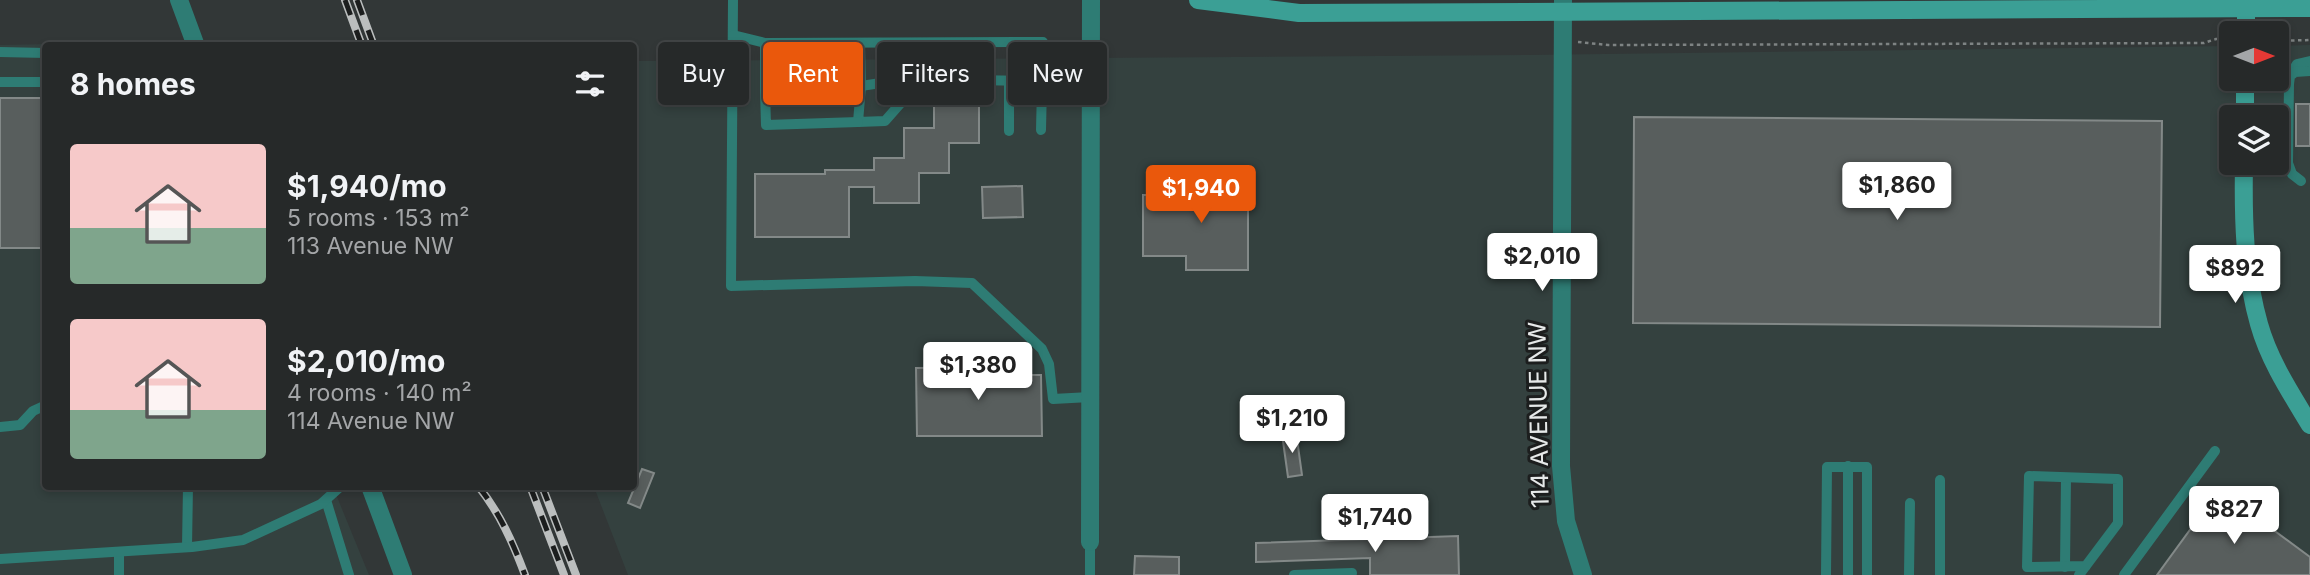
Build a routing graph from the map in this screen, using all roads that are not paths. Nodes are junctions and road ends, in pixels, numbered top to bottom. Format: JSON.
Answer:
{"nodes":[{"id":1,"x":178,"y":0,"type":"edge"},
{"id":2,"x":733,"y":0,"type":"edge"},
{"id":3,"x":1091,"y":0,"type":"edge"},
{"id":4,"x":1198,"y":0,"type":"edge"},
{"id":5,"x":2246,"y":4,"type":"edge"},
{"id":6,"x":1563,"y":6,"type":"edge"},
{"id":7,"x":2310,"y":8,"type":"edge"},
{"id":8,"x":733,"y":35,"type":"junction"},
{"id":9,"x":194,"y":42,"type":"edge"},
{"id":10,"x":763,"y":42,"type":"edge"},
{"id":11,"x":1008,"y":42,"type":"edge"},
{"id":12,"x":863,"y":44,"type":"edge"},
{"id":13,"x":0,"y":52,"type":"edge"},
{"id":14,"x":42,"y":53,"type":"edge"},
{"id":15,"x":2310,"y":61,"type":"edge"},
{"id":16,"x":2310,"y":71,"type":"edge"},
{"id":17,"x":2290,"y":76,"type":"junction"},
{"id":18,"x":0,"y":82,"type":"edge"},
{"id":19,"x":42,"y":82,"type":"edge"},
{"id":20,"x":765,"y":105,"type":"edge"},
{"id":21,"x":860,"y":105,"type":"edge"},
{"id":22,"x":899,"y":105,"type":"edge"},
{"id":23,"x":1009,"y":105,"type":"edge"},
{"id":24,"x":1042,"y":105,"type":"edge"},
{"id":25,"x":859,"y":122,"type":"junction"},
{"id":26,"x":1041,"y":130,"type":"dead end"},
{"id":27,"x":1009,"y":131,"type":"dead end"},
{"id":28,"x":2244,"y":175,"type":"edge"},
{"id":29,"x":2301,"y":181,"type":"dead end"},
{"id":30,"x":1090,"y":397,"type":"junction"},
{"id":31,"x":42,"y":407,"type":"edge"},
{"id":32,"x":2310,"y":425,"type":"edge"},
{"id":33,"x":0,"y":427,"type":"edge"},
{"id":34,"x":2215,"y":452,"type":"dead end"},
{"id":35,"x":1848,"y":466,"type":"junction"},
{"id":36,"x":2066,"y":478,"type":"junction"},
{"id":37,"x":1940,"y":480,"type":"dead end"},
{"id":38,"x":188,"y":490,"type":"edge"},
{"id":39,"x":337,"y":490,"type":"edge"},
{"id":40,"x":371,"y":490,"type":"edge"},
{"id":41,"x":326,"y":500,"type":"junction"},
{"id":42,"x":1910,"y":503,"type":"dead end"},
{"id":43,"x":1090,"y":542,"type":"joint"},
{"id":44,"x":187,"y":547,"type":"junction"},
{"id":45,"x":118,"y":552,"type":"junction"},
{"id":46,"x":0,"y":559,"type":"edge"},
{"id":47,"x":2064,"y":566,"type":"junction"},
{"id":48,"x":2082,"y":571,"type":"edge"},
{"id":49,"x":1352,"y":573,"type":"dead end"},
{"id":50,"x":119,"y":575,"type":"edge"},
{"id":51,"x":349,"y":575,"type":"edge"},
{"id":52,"x":403,"y":575,"type":"edge"},
{"id":53,"x":1090,"y":575,"type":"edge"},
{"id":54,"x":1294,"y":575,"type":"edge"},
{"id":55,"x":1583,"y":575,"type":"edge"},
{"id":56,"x":1826,"y":575,"type":"edge"},
{"id":57,"x":1848,"y":575,"type":"edge"},
{"id":58,"x":1867,"y":575,"type":"edge"},
{"id":59,"x":1909,"y":575,"type":"edge"},
{"id":60,"x":1940,"y":575,"type":"edge"},
{"id":61,"x":2124,"y":575,"type":"edge"}],
"edges":[{"from":1,"to":9,"type":"street"},
{"from":2,"to":8,"type":"lane"},
{"from":3,"to":30,"type":"street"},
{"from":4,"to":6,"type":"main road"},
{"from":5,"to":6,"type":"main road"},
{"from":5,"to":7,"type":"main road"},
{"from":6,"to":55,"type":"street","name":"114 AVENUE NW"},
{"from":8,"to":10,"type":"lane"},
{"from":8,"to":30,"type":"lane"},
{"from":11,"to":12,"type":"lane"},
{"from":13,"to":14,"type":"lane"},
{"from":15,"to":17,"type":"lane"},
{"from":16,"to":17,"type":"lane"},
{"from":17,"to":29,"type":"lane"},
{"from":18,"to":19,"type":"lane"},
{"from":20,"to":25,"type":"lane"},
{"from":21,"to":25,"type":"lane"},
{"from":22,"to":25,"type":"lane"},
{"from":23,"to":27,"type":"lane"},
{"from":24,"to":26,"type":"lane"},
{"from":28,"to":32,"type":"main road"},
{"from":30,"to":43,"type":"street"},
{"from":31,"to":33,"type":"lane"},
{"from":34,"to":61,"type":"lane"},
{"from":35,"to":56,"type":"lane"},
{"from":35,"to":57,"type":"lane"},
{"from":35,"to":58,"type":"lane"},
{"from":36,"to":47,"type":"lane"},
{"from":36,"to":47,"type":"lane"},
{"from":36,"to":48,"type":"lane"},
{"from":37,"to":60,"type":"lane"},
{"from":38,"to":44,"type":"lane"},
{"from":39,"to":41,"type":"lane"},
{"from":40,"to":52,"type":"street"},
{"from":41,"to":44,"type":"lane"},
{"from":41,"to":51,"type":"lane"},
{"from":42,"to":59,"type":"lane"},
{"from":43,"to":53,"type":"lane"},
{"from":44,"to":45,"type":"lane"},
{"from":45,"to":46,"type":"lane"},
{"from":45,"to":50,"type":"lane"},
{"from":47,"to":48,"type":"lane"},
{"from":49,"to":54,"type":"lane"}]}
